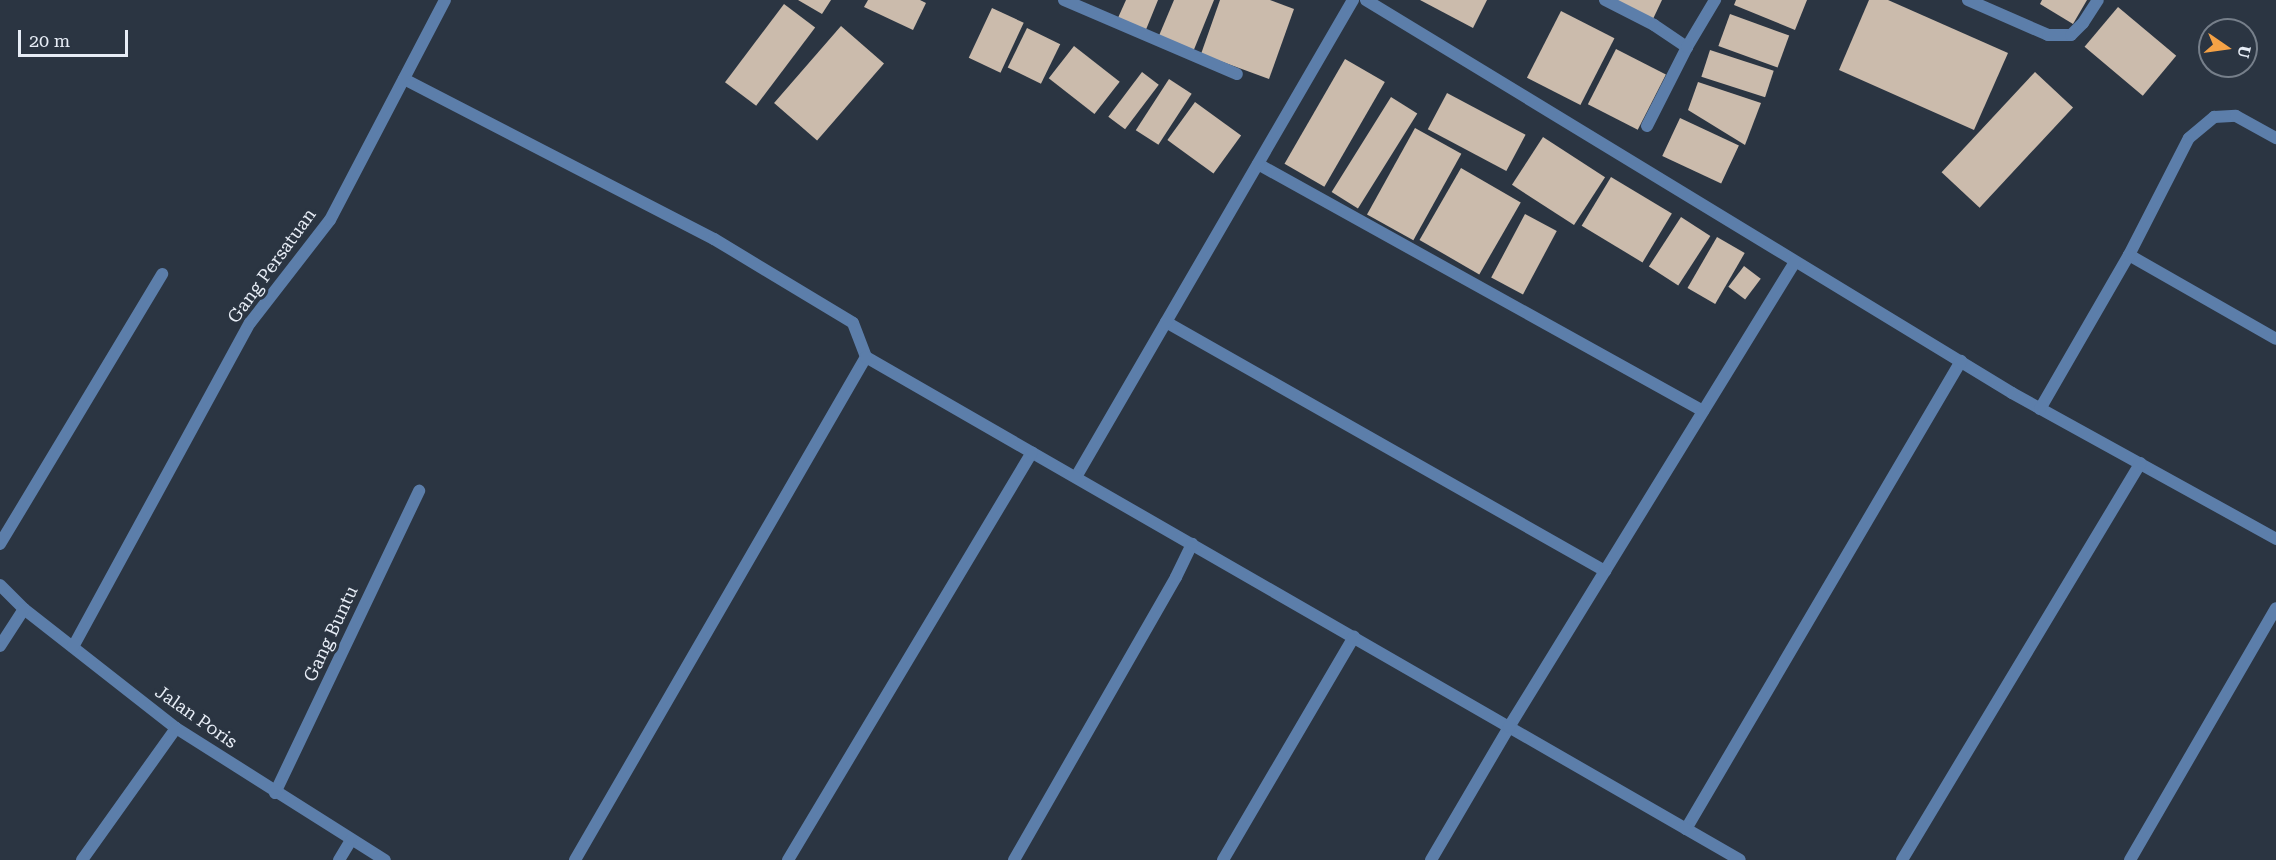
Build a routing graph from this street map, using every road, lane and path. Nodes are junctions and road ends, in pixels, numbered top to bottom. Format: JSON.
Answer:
{"nodes":[{"id":1,"x":445,"y":0,"type":"edge"},
{"id":2,"x":1064,"y":0,"type":"edge"},
{"id":3,"x":1353,"y":0,"type":"edge"},
{"id":4,"x":1366,"y":0,"type":"edge"},
{"id":5,"x":1605,"y":0,"type":"edge"},
{"id":6,"x":1714,"y":0,"type":"edge"},
{"id":7,"x":1968,"y":0,"type":"edge"},
{"id":8,"x":2098,"y":0,"type":"edge"},
{"id":9,"x":1686,"y":47,"type":"junction"},
{"id":10,"x":1237,"y":74,"type":"dead end"},
{"id":11,"x":404,"y":79,"type":"junction"},
{"id":12,"x":1647,"y":126,"type":"dead end"},
{"id":13,"x":2276,"y":138,"type":"edge"},
{"id":14,"x":1258,"y":164,"type":"junction"},
{"id":15,"x":2129,"y":255,"type":"junction"},
{"id":16,"x":1795,"y":262,"type":"junction"},
{"id":17,"x":162,"y":274,"type":"dead end"},
{"id":18,"x":1166,"y":322,"type":"junction"},
{"id":19,"x":2276,"y":339,"type":"edge"},
{"id":20,"x":866,"y":357,"type":"junction"},
{"id":21,"x":1961,"y":361,"type":"junction"},
{"id":22,"x":2040,"y":409,"type":"junction"},
{"id":23,"x":1703,"y":411,"type":"junction"},
{"id":24,"x":1032,"y":452,"type":"junction"},
{"id":25,"x":2140,"y":463,"type":"junction"},
{"id":26,"x":1076,"y":477,"type":"junction"},
{"id":27,"x":419,"y":490,"type":"dead end"},
{"id":28,"x":2276,"y":539,"type":"edge"},
{"id":29,"x":0,"y":544,"type":"edge"},
{"id":30,"x":1192,"y":544,"type":"junction"},
{"id":31,"x":1605,"y":571,"type":"junction"},
{"id":32,"x":0,"y":585,"type":"edge"},
{"id":33,"x":2276,"y":608,"type":"edge"},
{"id":34,"x":24,"y":609,"type":"junction"},
{"id":35,"x":1354,"y":637,"type":"junction"},
{"id":36,"x":0,"y":646,"type":"edge"},
{"id":37,"x":73,"y":646,"type":"junction"},
{"id":38,"x":1509,"y":727,"type":"junction"},
{"id":39,"x":176,"y":728,"type":"junction"},
{"id":40,"x":275,"y":793,"type":"junction"},
{"id":41,"x":1686,"y":829,"type":"junction"},
{"id":42,"x":351,"y":840,"type":"junction"},
{"id":43,"x":82,"y":860,"type":"edge"},
{"id":44,"x":339,"y":860,"type":"edge"},
{"id":45,"x":385,"y":860,"type":"edge"},
{"id":46,"x":575,"y":860,"type":"edge"},
{"id":47,"x":788,"y":860,"type":"edge"},
{"id":48,"x":1014,"y":860,"type":"edge"},
{"id":49,"x":1223,"y":860,"type":"edge"},
{"id":50,"x":1431,"y":860,"type":"edge"},
{"id":51,"x":1740,"y":860,"type":"edge"},
{"id":52,"x":1902,"y":860,"type":"edge"},
{"id":53,"x":2130,"y":860,"type":"edge"}],
"edges":[{"from":1,"to":11,"type":"street","name":"Gang Persatuan"},
{"from":2,"to":10,"type":"street"},
{"from":3,"to":14,"type":"street"},
{"from":4,"to":16,"type":"street"},
{"from":5,"to":9,"type":"street"},
{"from":6,"to":9,"type":"street"},
{"from":7,"to":8,"type":"street"},
{"from":9,"to":12,"type":"street"},
{"from":11,"to":20,"type":"street"},
{"from":11,"to":37,"type":"street","name":"Gang Persatuan"},
{"from":13,"to":15,"type":"street"},
{"from":14,"to":18,"type":"street"},
{"from":14,"to":23,"type":"street"},
{"from":15,"to":19,"type":"street"},
{"from":15,"to":22,"type":"street"},
{"from":16,"to":21,"type":"street"},
{"from":16,"to":23,"type":"street"},
{"from":17,"to":29,"type":"street"},
{"from":18,"to":26,"type":"street"},
{"from":18,"to":31,"type":"street"},
{"from":20,"to":24,"type":"street"},
{"from":20,"to":46,"type":"street"},
{"from":21,"to":22,"type":"street"},
{"from":21,"to":41,"type":"street"},
{"from":22,"to":25,"type":"street"},
{"from":23,"to":31,"type":"street"},
{"from":24,"to":26,"type":"street"},
{"from":24,"to":47,"type":"street"},
{"from":25,"to":28,"type":"street"},
{"from":25,"to":52,"type":"street"},
{"from":26,"to":30,"type":"street"},
{"from":27,"to":40,"type":"street","name":"Gang Buntu"},
{"from":30,"to":35,"type":"street"},
{"from":30,"to":48,"type":"street"},
{"from":31,"to":38,"type":"street"},
{"from":32,"to":34,"type":"street","name":"Jalan Poris"},
{"from":33,"to":53,"type":"street"},
{"from":34,"to":36,"type":"street"},
{"from":34,"to":37,"type":"street","name":"Jalan Poris"},
{"from":35,"to":38,"type":"street"},
{"from":35,"to":49,"type":"street"},
{"from":37,"to":39,"type":"street","name":"Jalan Poris"},
{"from":38,"to":41,"type":"street"},
{"from":38,"to":50,"type":"street"},
{"from":39,"to":40,"type":"street","name":"Jalan Poris"},
{"from":39,"to":43,"type":"street"},
{"from":40,"to":42,"type":"street","name":"Jalan Poris"},
{"from":41,"to":51,"type":"street"},
{"from":42,"to":44,"type":"street"},
{"from":42,"to":45,"type":"street","name":"Jalan Poris"}]}
